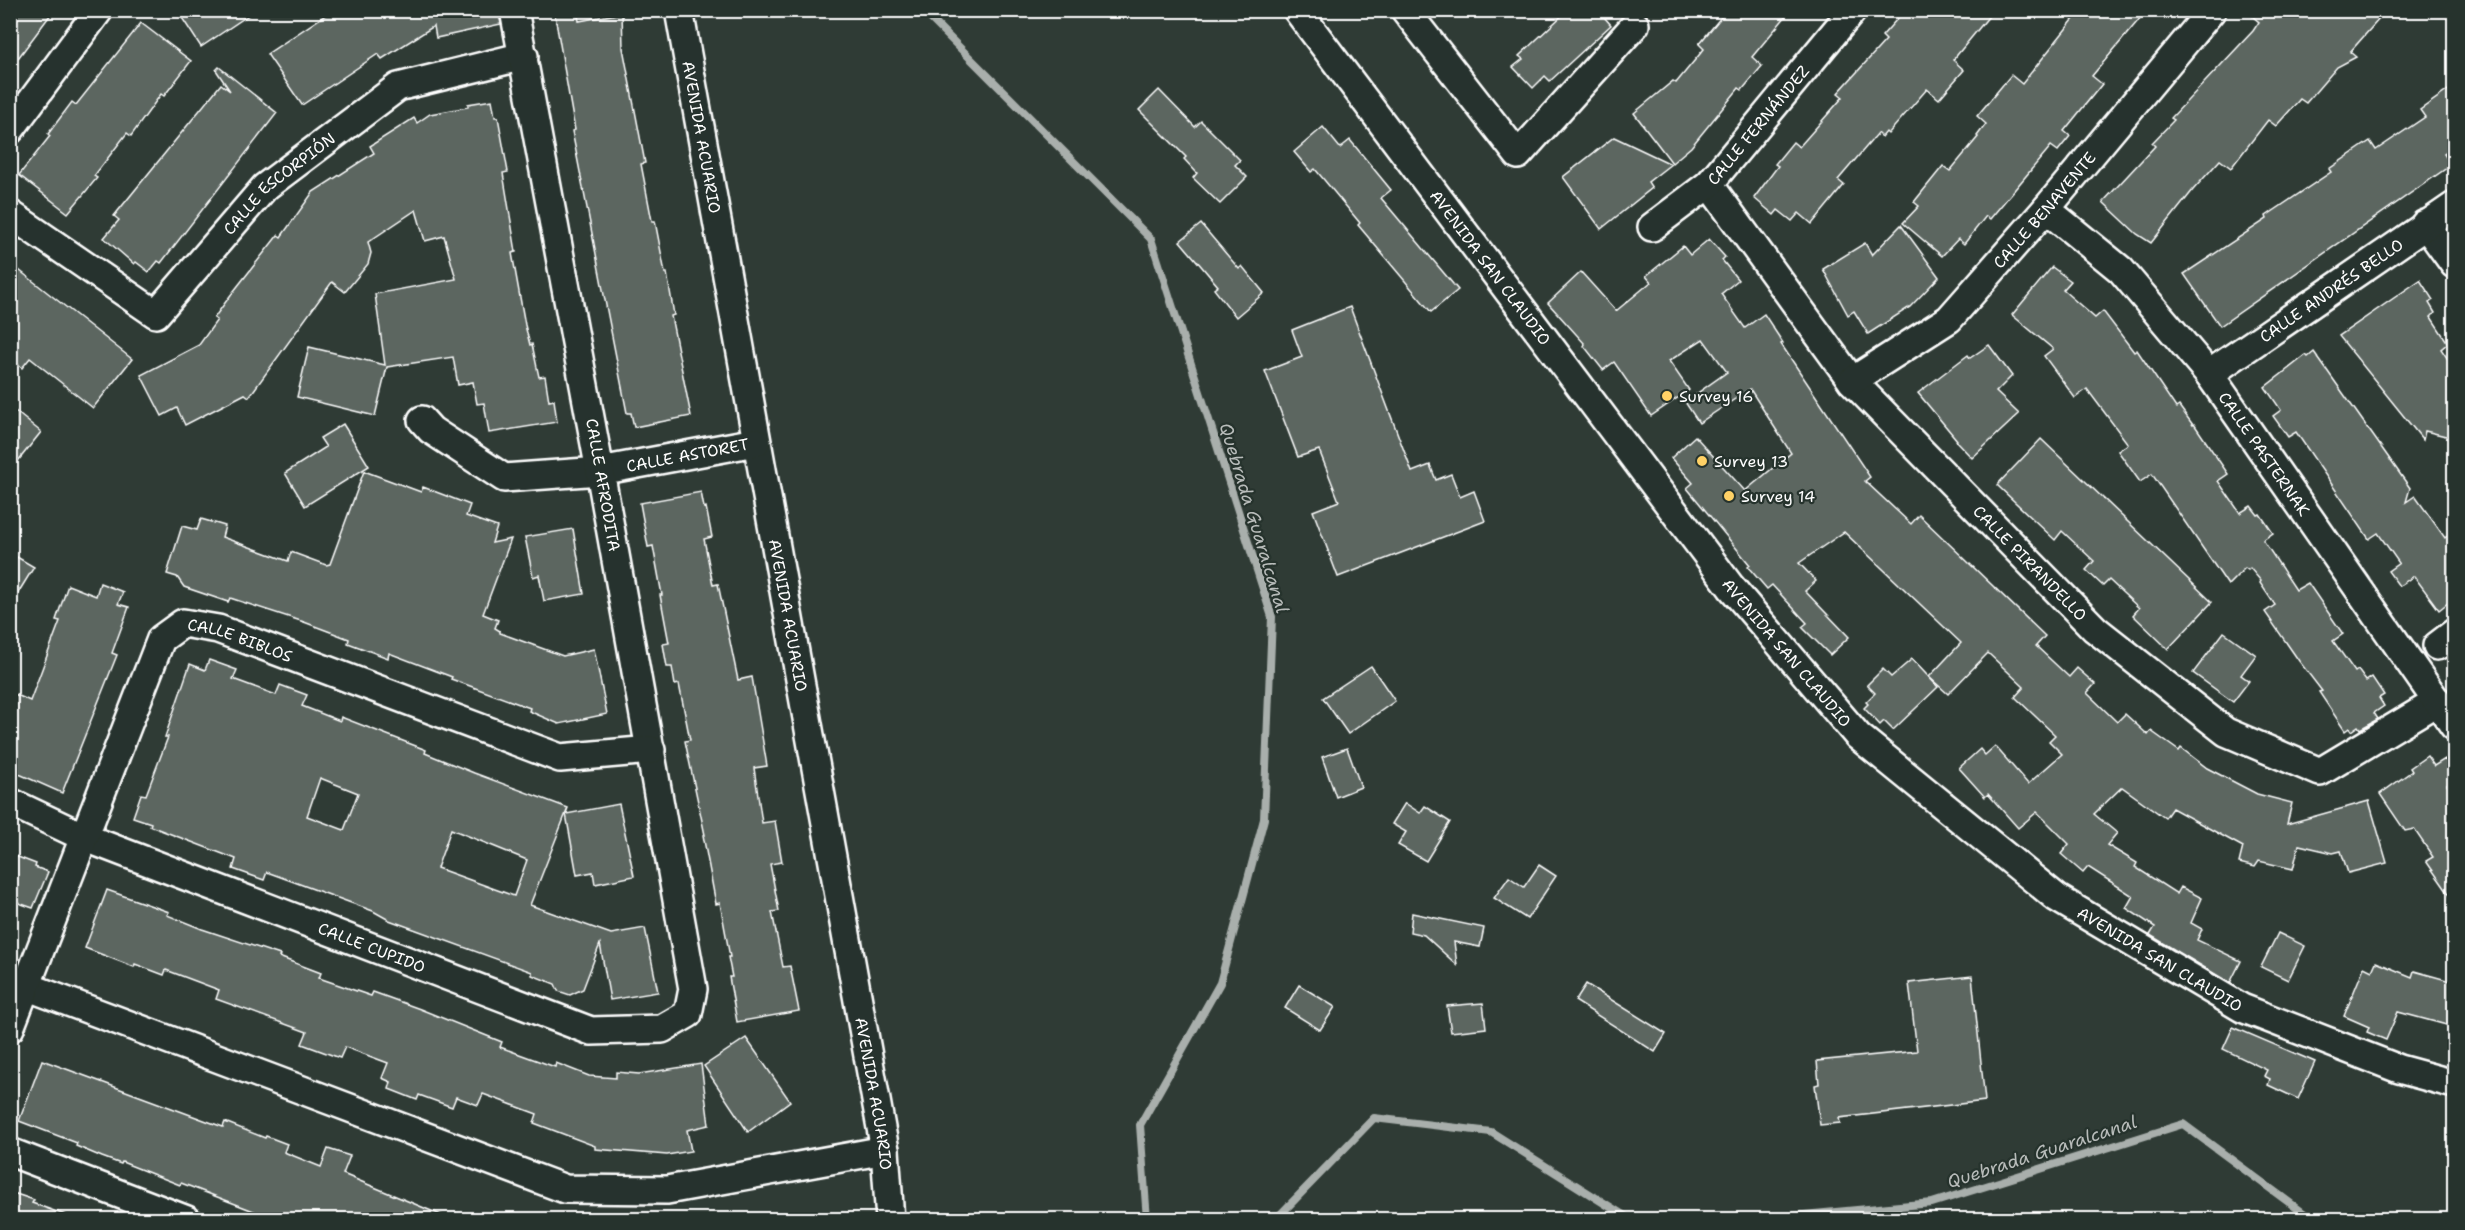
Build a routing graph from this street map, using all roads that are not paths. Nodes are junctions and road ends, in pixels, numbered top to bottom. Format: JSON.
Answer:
{"nodes":[{"id":1,"x":99,"y":10,"type":"edge"},
{"id":2,"x":514,"y":10,"type":"edge"},
{"id":3,"x":679,"y":10,"type":"edge"},
{"id":4,"x":1297,"y":10,"type":"edge"},
{"id":5,"x":1405,"y":10,"type":"edge"},
{"id":6,"x":1853,"y":10,"type":"edge"},
{"id":7,"x":2212,"y":10,"type":"edge"},
{"id":8,"x":1635,"y":25,"type":"dead end"},
{"id":9,"x":524,"y":56,"type":"junction"},
{"id":10,"x":10,"y":130,"type":"edge"},
{"id":11,"x":1709,"y":184,"type":"junction"},
{"id":12,"x":2454,"y":206,"type":"edge"},
{"id":13,"x":2046,"y":209,"type":"junction"},
{"id":14,"x":10,"y":214,"type":"edge"},
{"id":15,"x":2426,"y":224,"type":"junction"},
{"id":16,"x":1652,"y":227,"type":"dead end"},
{"id":17,"x":2454,"y":264,"type":"edge"},
{"id":18,"x":2209,"y":374,"type":"junction"},
{"id":19,"x":1852,"y":381,"type":"junction"},
{"id":20,"x":422,"y":420,"type":"dead end"},
{"id":21,"x":756,"y":442,"type":"junction"},
{"id":22,"x":600,"y":471,"type":"junction"},
{"id":23,"x":2438,"y":701,"type":"junction"},
{"id":24,"x":2454,"y":726,"type":"edge"},
{"id":25,"x":651,"y":750,"type":"junction"},
{"id":26,"x":10,"y":802,"type":"edge"},
{"id":27,"x":86,"y":838,"type":"junction"},
{"id":28,"x":687,"y":960,"type":"joint"},
{"id":29,"x":18,"y":984,"type":"edge"},
{"id":30,"x":10,"y":1028,"type":"edge"},
{"id":31,"x":2454,"y":1084,"type":"edge"},
{"id":32,"x":885,"y":1150,"type":"junction"},
{"id":33,"x":10,"y":1152,"type":"edge"},
{"id":34,"x":187,"y":1220,"type":"edge"},
{"id":35,"x":890,"y":1220,"type":"edge"}],
"edges":[{"from":1,"to":10,"type":"street"},
{"from":2,"to":9,"type":"street","name":"CALLE AFRODITA"},
{"from":3,"to":21,"type":"street","name":"AVENIDA ACUARIO"},
{"from":4,"to":31,"type":"street","name":"AVENIDA SAN CLAUDIO"},
{"from":5,"to":8,"type":"street"},
{"from":6,"to":11,"type":"street","name":"CALLE FERNÁNDEZ"},
{"from":7,"to":13,"type":"street","name":"CALLE BENAVENTE"},
{"from":9,"to":14,"type":"street","name":"CALLE ESCORPIÓN"},
{"from":9,"to":22,"type":"street","name":"CALLE AFRODITA"},
{"from":11,"to":16,"type":"street","name":"CALLE FERNÁNDEZ"},
{"from":11,"to":19,"type":"street","name":"CALLE PIRANDELLO"},
{"from":12,"to":15,"type":"street","name":"CALLE ANDRÉS BELLO"},
{"from":13,"to":18,"type":"street","name":"CALLE PASTERNAK"},
{"from":13,"to":19,"type":"street","name":"CALLE BENAVENTE"},
{"from":15,"to":17,"type":"street"},
{"from":15,"to":18,"type":"street","name":"CALLE ANDRÉS BELLO"},
{"from":18,"to":23,"type":"street","name":"CALLE PASTERNAK"},
{"from":19,"to":23,"type":"street","name":"CALLE PIRANDELLO"},
{"from":20,"to":22,"type":"street","name":"CALLE ASTORET"},
{"from":21,"to":22,"type":"street","name":"CALLE ASTORET"},
{"from":21,"to":32,"type":"street","name":"AVENIDA ACUARIO"},
{"from":22,"to":25,"type":"street","name":"CALLE AFRODITA"},
{"from":23,"to":24,"type":"street","name":"CALLE PASTERNAK"},
{"from":25,"to":27,"type":"street","name":"CALLE BIBLOS"},
{"from":25,"to":28,"type":"street","name":"CALLE AFRODITA"},
{"from":26,"to":27,"type":"street","name":"CALLE CUPIDO"},
{"from":27,"to":28,"type":"street","name":"CALLE CUPIDO"},
{"from":27,"to":29,"type":"street","name":"CALLE BIBLOS"},
{"from":29,"to":30,"type":"street","name":"CALLE BIBLOS"},
{"from":29,"to":32,"type":"street"},
{"from":32,"to":35,"type":"street","name":"AVENIDA ACUARIO"},
{"from":33,"to":34,"type":"street"}]}
